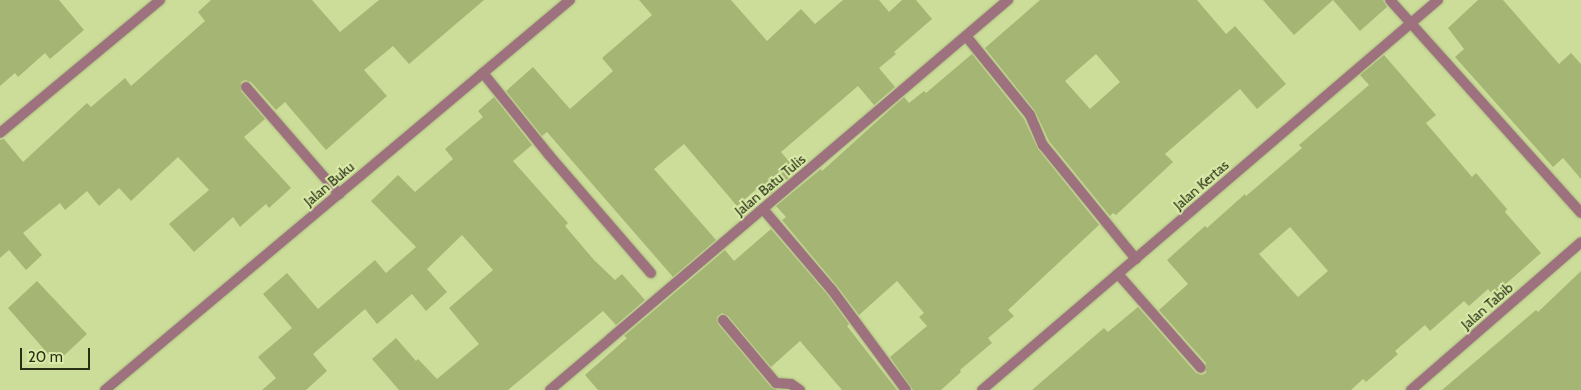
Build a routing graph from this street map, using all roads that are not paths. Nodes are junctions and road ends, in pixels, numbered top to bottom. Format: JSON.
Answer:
{"nodes":[{"id":1,"x":160,"y":0,"type":"edge"},
{"id":2,"x":570,"y":0,"type":"edge"},
{"id":3,"x":1008,"y":0,"type":"edge"},
{"id":4,"x":1390,"y":0,"type":"edge"},
{"id":5,"x":1438,"y":0,"type":"edge"},
{"id":6,"x":1410,"y":24,"type":"junction"},
{"id":7,"x":966,"y":36,"type":"junction"},
{"id":8,"x":483,"y":73,"type":"junction"},
{"id":9,"x":246,"y":86,"type":"dead end"},
{"id":10,"x":0,"y":133,"type":"edge"},
{"id":11,"x":339,"y":194,"type":"junction"},
{"id":12,"x":763,"y":209,"type":"junction"},
{"id":13,"x":1581,"y":213,"type":"edge"},
{"id":14,"x":1581,"y":242,"type":"edge"},
{"id":15,"x":1136,"y":259,"type":"junction"},
{"id":16,"x":651,"y":273,"type":"dead end"},
{"id":17,"x":1118,"y":274,"type":"junction"},
{"id":18,"x":722,"y":320,"type":"dead end"},
{"id":19,"x":1201,"y":368,"type":"dead end"},
{"id":20,"x":105,"y":390,"type":"edge"},
{"id":21,"x":550,"y":390,"type":"edge"},
{"id":22,"x":800,"y":390,"type":"edge"},
{"id":23,"x":906,"y":390,"type":"edge"},
{"id":24,"x":982,"y":390,"type":"edge"},
{"id":25,"x":1411,"y":390,"type":"edge"}],
"edges":[{"from":1,"to":10,"type":"street"},
{"from":2,"to":8,"type":"street","name":"Jalan Buku"},
{"from":3,"to":7,"type":"street","name":"Jalan Batu Tulis"},
{"from":4,"to":6,"type":"street"},
{"from":5,"to":6,"type":"street","name":"Jalan Kertas"},
{"from":6,"to":13,"type":"street"},
{"from":6,"to":15,"type":"street","name":"Jalan Kertas"},
{"from":7,"to":12,"type":"street","name":"Jalan Batu Tulis"},
{"from":7,"to":15,"type":"street"},
{"from":8,"to":11,"type":"street","name":"Jalan Buku"},
{"from":8,"to":16,"type":"street"},
{"from":9,"to":11,"type":"street"},
{"from":11,"to":20,"type":"street","name":"Jalan Buku"},
{"from":12,"to":21,"type":"street","name":"Jalan Batu Tulis"},
{"from":12,"to":23,"type":"street"},
{"from":14,"to":25,"type":"street","name":"Jalan Tabib"},
{"from":15,"to":17,"type":"street","name":"Jalan Kertas"},
{"from":17,"to":19,"type":"street"},
{"from":17,"to":24,"type":"street","name":"Jalan Kertas"},
{"from":18,"to":22,"type":"street"}]}
